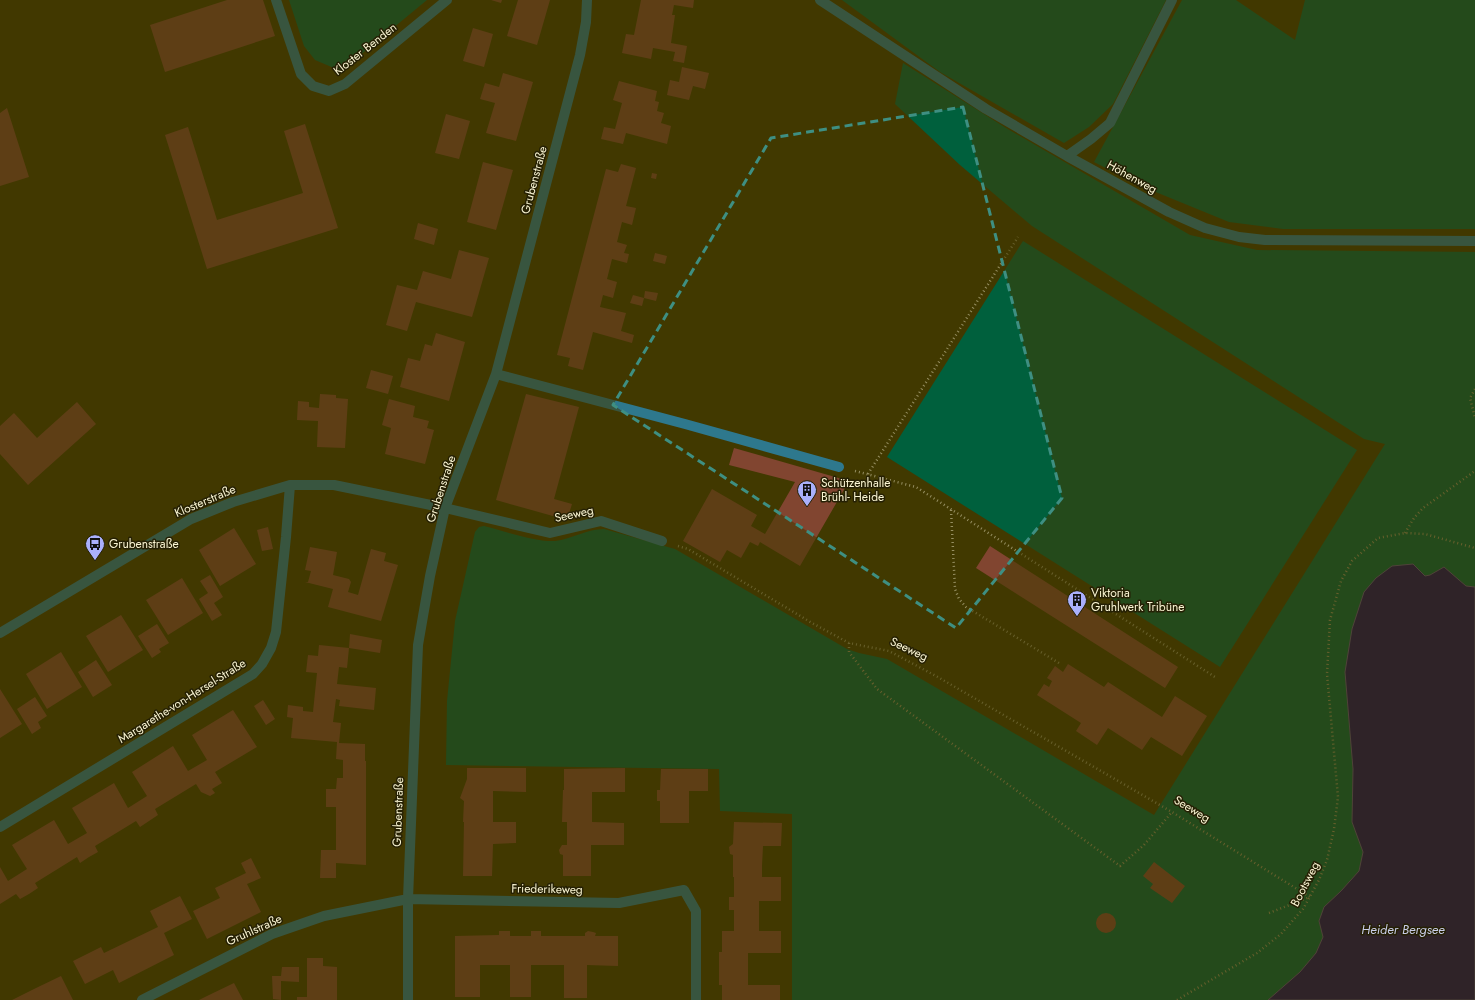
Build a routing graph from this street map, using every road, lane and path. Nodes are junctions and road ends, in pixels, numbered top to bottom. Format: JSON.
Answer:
{"nodes":[{"id":1,"x":276,"y":0,"type":"edge"},
{"id":2,"x":447,"y":0,"type":"edge"},
{"id":3,"x":587,"y":0,"type":"edge"},
{"id":4,"x":820,"y":0,"type":"edge"},
{"id":5,"x":1172,"y":0,"type":"edge"},
{"id":6,"x":1067,"y":156,"type":"junction"},
{"id":7,"x":1018,"y":237,"type":"dead end"},
{"id":8,"x":1475,"y":241,"type":"edge"},
{"id":9,"x":496,"y":374,"type":"junction"},
{"id":10,"x":1475,"y":389,"type":"edge"},
{"id":11,"x":1475,"y":418,"type":"edge"},
{"id":12,"x":839,"y":467,"type":"joint"},
{"id":13,"x":1475,"y":471,"type":"edge"},
{"id":14,"x":868,"y":474,"type":"junction"},
{"id":15,"x":290,"y":485,"type":"junction"},
{"id":16,"x":445,"y":508,"type":"junction"},
{"id":17,"x":951,"y":509,"type":"junction"},
{"id":18,"x":1405,"y":533,"type":"junction"},
{"id":19,"x":662,"y":541,"type":"joint"},
{"id":20,"x":1475,"y":548,"type":"edge"},
{"id":21,"x":2,"y":628,"type":"edge"},
{"id":22,"x":849,"y":642,"type":"junction"},
{"id":23,"x":1059,"y":663,"type":"dead end"},
{"id":24,"x":1215,"y":677,"type":"dead end"},
{"id":25,"x":1172,"y":812,"type":"junction"},
{"id":26,"x":0,"y":827,"type":"edge"},
{"id":27,"x":1310,"y":897,"type":"junction"},
{"id":28,"x":408,"y":899,"type":"junction"},
{"id":29,"x":1269,"y":913,"type":"dead end"},
{"id":30,"x":142,"y":1000,"type":"edge"},
{"id":31,"x":408,"y":1000,"type":"edge"},
{"id":32,"x":696,"y":1000,"type":"edge"},
{"id":33,"x":1177,"y":1000,"type":"edge"}],
"edges":[{"from":1,"to":2,"type":"street","name":"Kloster Benden"},
{"from":3,"to":9,"type":"street","name":"Grubenstraße"},
{"from":4,"to":6,"type":"street","name":"Höhenweg"},
{"from":5,"to":6,"type":"street"},
{"from":6,"to":8,"type":"street","name":"Höhenweg"},
{"from":7,"to":14,"type":"path"},
{"from":9,"to":12,"type":"street"},
{"from":9,"to":16,"type":"street","name":"Grubenstraße"},
{"from":10,"to":11,"type":"path"},
{"from":12,"to":14,"type":"path"},
{"from":13,"to":18,"type":"path"},
{"from":14,"to":17,"type":"path"},
{"from":15,"to":16,"type":"street","name":"Klosterstraße"},
{"from":15,"to":21,"type":"street","name":"Klosterstraße"},
{"from":15,"to":26,"type":"street","name":"Margarethe-von-Hersel-Straße"},
{"from":16,"to":19,"type":"street","name":"Seeweg"},
{"from":16,"to":28,"type":"street","name":"Grubenstraße"},
{"from":17,"to":23,"type":"path"},
{"from":17,"to":24,"type":"path"},
{"from":18,"to":20,"type":"path","name":"Bootsweg"},
{"from":18,"to":27,"type":"path","name":"Bootsweg"},
{"from":19,"to":22,"type":"path","name":"Seeweg"},
{"from":22,"to":25,"type":"path","name":"Seeweg"},
{"from":22,"to":25,"type":"path"},
{"from":25,"to":27,"type":"path","name":"Seeweg"},
{"from":27,"to":29,"type":"path"},
{"from":27,"to":33,"type":"path","name":"Bootsweg"},
{"from":28,"to":30,"type":"street","name":"Gruhlstraße"},
{"from":28,"to":31,"type":"street","name":"Grubenstraße"},
{"from":28,"to":32,"type":"street","name":"Friederikeweg"}]}
